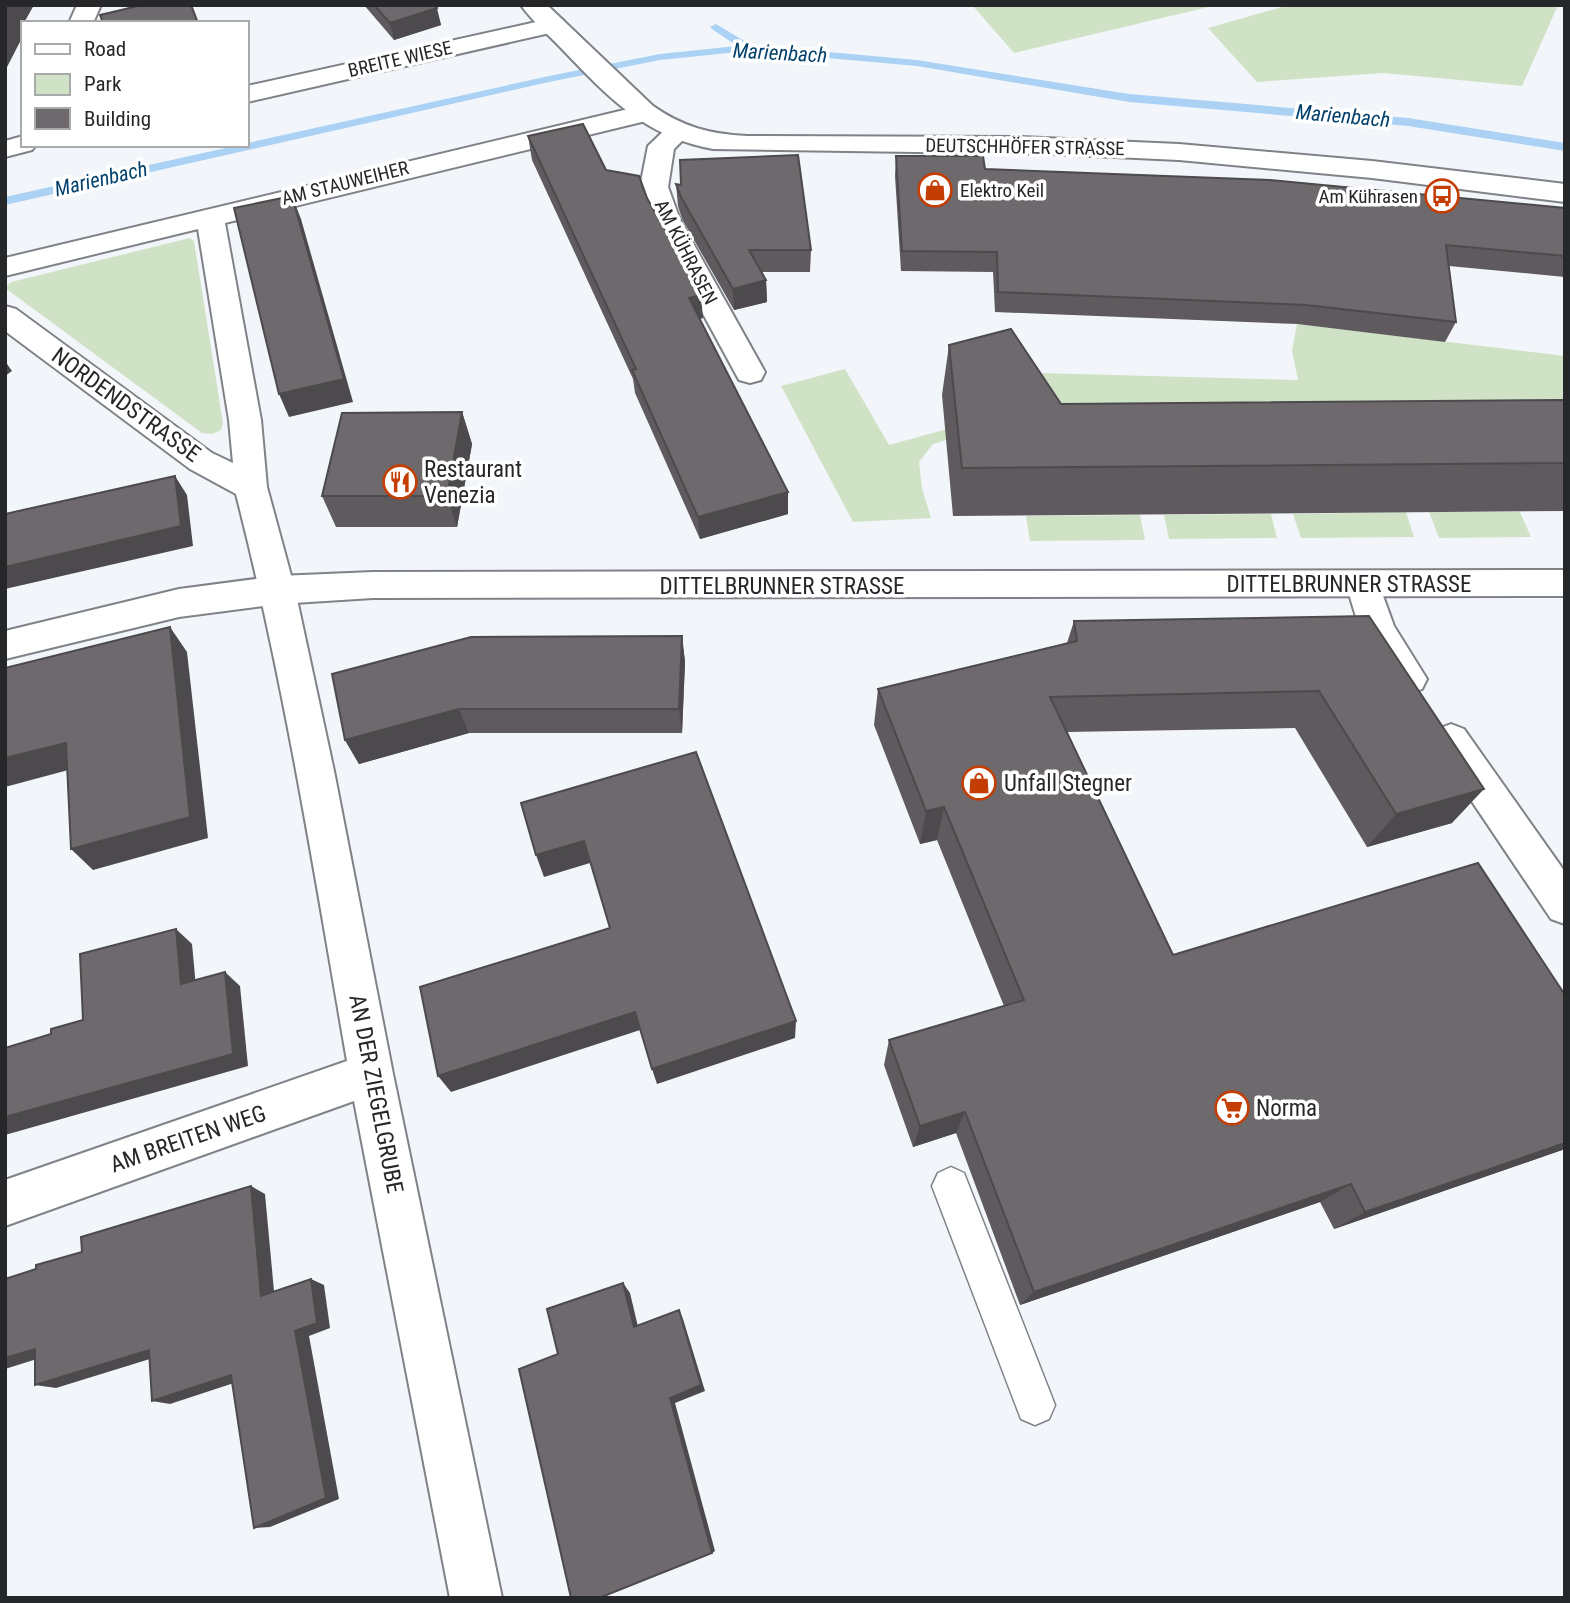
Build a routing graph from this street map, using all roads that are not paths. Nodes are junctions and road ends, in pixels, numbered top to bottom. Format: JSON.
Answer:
{"nodes":[{"id":1,"x":89,"y":5,"type":"edge"},
{"id":2,"x":533,"y":5,"type":"edge"},
{"id":3,"x":82,"y":21,"type":"edge"},
{"id":4,"x":560,"y":31,"type":"junction"},
{"id":5,"x":248,"y":94,"type":"edge"},
{"id":6,"x":636,"y":104,"type":"junction"},
{"id":7,"x":678,"y":132,"type":"junction"},
{"id":8,"x":1565,"y":193,"type":"edge"},
{"id":9,"x":210,"y":216,"type":"junction"},
{"id":10,"x":5,"y":267,"type":"edge"},
{"id":11,"x":5,"y":316,"type":"edge"},
{"id":12,"x":750,"y":372,"type":"dead end"},
{"id":13,"x":251,"y":487,"type":"junction"},
{"id":14,"x":1565,"y":583,"type":"edge"},
{"id":15,"x":1363,"y":584,"type":"junction"},
{"id":16,"x":278,"y":590,"type":"junction"},
{"id":17,"x":5,"y":645,"type":"edge"},
{"id":18,"x":1565,"y":906,"type":"edge"},
{"id":19,"x":371,"y":1074,"type":"junction"},
{"id":20,"x":951,"y":1186,"type":"dead end"},
{"id":21,"x":5,"y":1203,"type":"edge"},
{"id":22,"x":1035,"y":1405,"type":"dead end"},
{"id":23,"x":476,"y":1598,"type":"edge"}],
"edges":[{"from":1,"to":3,"type":"street"},
{"from":2,"to":4,"type":"street","name":"DEUTSCHHÖFER STRASSE"},
{"from":4,"to":5,"type":"street","name":"BREITE WIESE"},
{"from":4,"to":6,"type":"street","name":"DEUTSCHHÖFER STRASSE"},
{"from":6,"to":7,"type":"street","name":"DEUTSCHHÖFER STRASSE"},
{"from":6,"to":9,"type":"street","name":"AM STAUWEIHER"},
{"from":7,"to":8,"type":"street","name":"DEUTSCHHÖFER STRASSE"},
{"from":7,"to":12,"type":"street","name":"AM KÜHRASEN"},
{"from":9,"to":10,"type":"street","name":"AM STAUWEIHER"},
{"from":9,"to":13,"type":"street"},
{"from":11,"to":13,"type":"street","name":"NORDENDSTRASSE"},
{"from":13,"to":16,"type":"street"},
{"from":14,"to":15,"type":"street","name":"DITTELBRUNNER STRASSE"},
{"from":15,"to":16,"type":"street","name":"DITTELBRUNNER STRASSE"},
{"from":15,"to":18,"type":"street"},
{"from":16,"to":17,"type":"street","name":"DITTELBRUNNER STRASSE"},
{"from":16,"to":19,"type":"street","name":"AN DER ZIEGELGRUBE"},
{"from":19,"to":21,"type":"street","name":"AM BREITEN WEG"},
{"from":19,"to":23,"type":"street","name":"AN DER ZIEGELGRUBE"},
{"from":20,"to":22,"type":"lane"}]}
